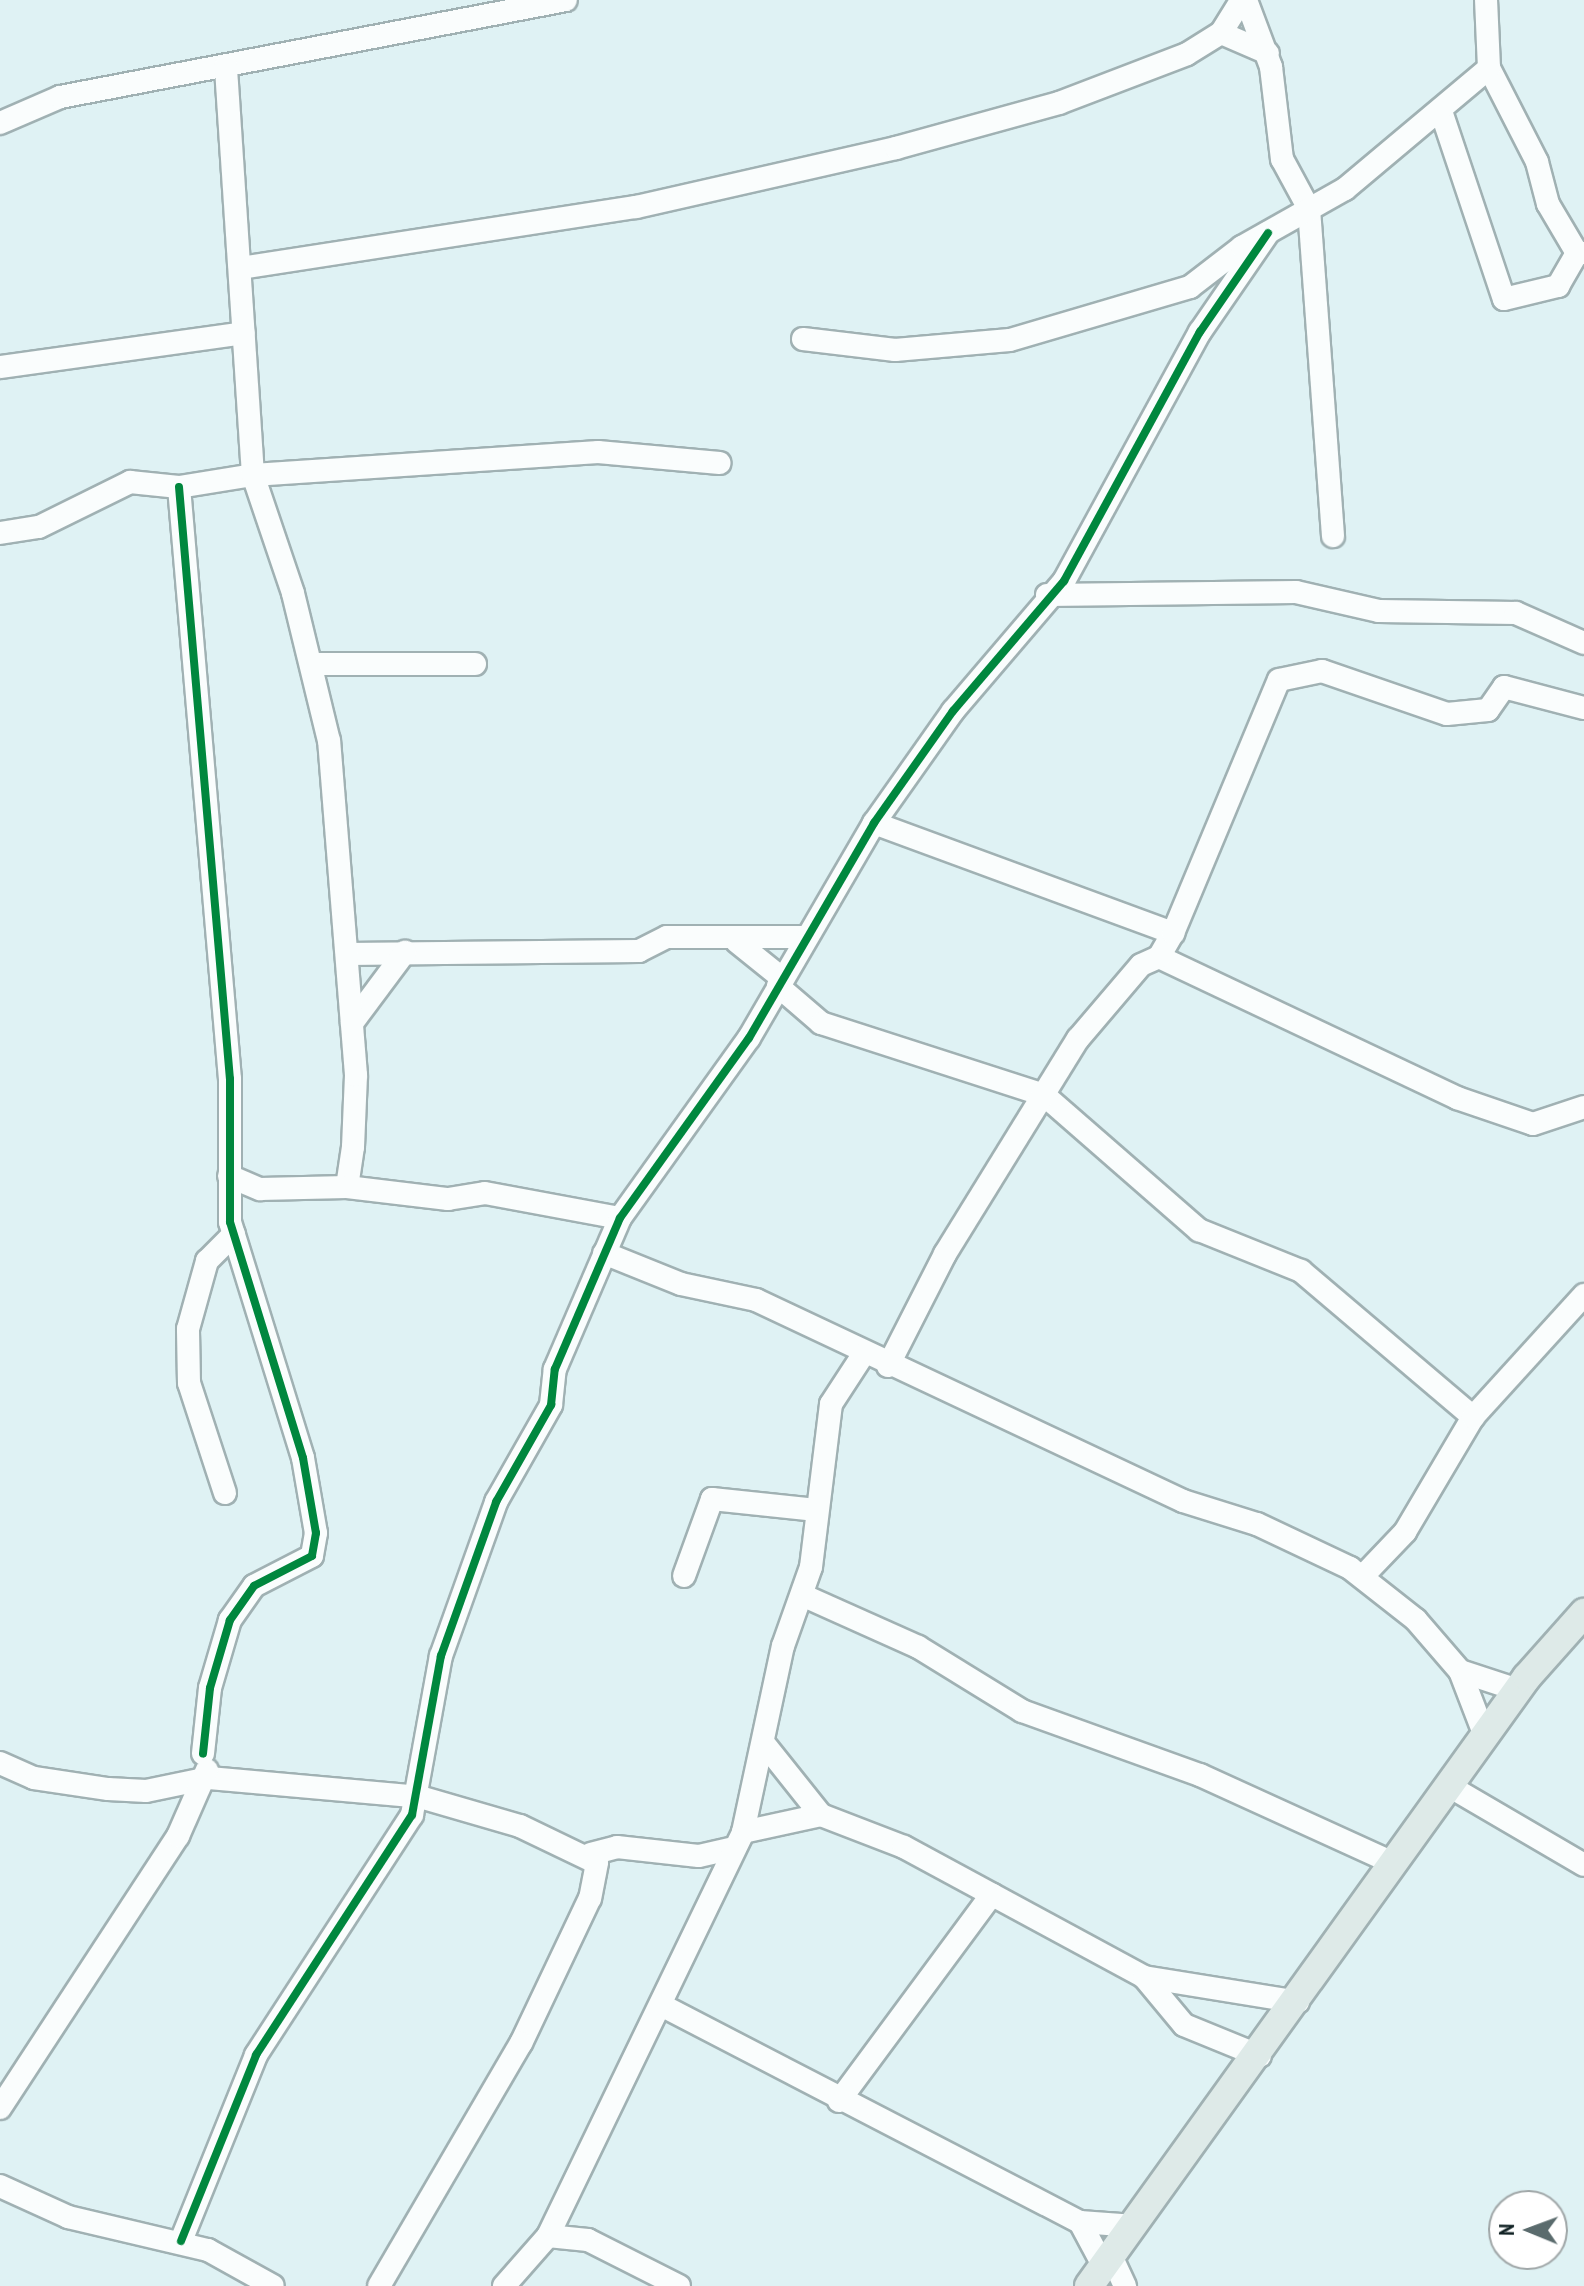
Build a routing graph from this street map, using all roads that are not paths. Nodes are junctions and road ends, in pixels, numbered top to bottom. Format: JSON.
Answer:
{"nodes":[{"id":1,"x":566,"y":0,"type":"edge"},
{"id":2,"x":1244,"y":0,"type":"edge"},
{"id":3,"x":1486,"y":0,"type":"edge"},
{"id":4,"x":1221,"y":33,"type":"junction"},
{"id":5,"x":1268,"y":53,"type":"junction"},
{"id":6,"x":226,"y":66,"type":"junction"},
{"id":7,"x":1489,"y":68,"type":"junction"},
{"id":8,"x":1442,"y":114,"type":"junction"},
{"id":9,"x":0,"y":123,"type":"edge"},
{"id":10,"x":1309,"y":209,"type":"junction"},
{"id":11,"x":1268,"y":233,"type":"junction"},
{"id":12,"x":1580,"y":253,"type":"edge"},
{"id":13,"x":241,"y":268,"type":"junction"},
{"id":14,"x":244,"y":333,"type":"junction"},
{"id":15,"x":803,"y":339,"type":"dead end"},
{"id":16,"x":0,"y":367,"type":"edge"},
{"id":17,"x":720,"y":463,"type":"dead end"},
{"id":18,"x":253,"y":475,"type":"junction"},
{"id":19,"x":179,"y":487,"type":"junction"},
{"id":20,"x":0,"y":533,"type":"edge"},
{"id":21,"x":1333,"y":536,"type":"dead end"},
{"id":22,"x":1047,"y":595,"type":"junction"},
{"id":23,"x":1584,"y":643,"type":"edge"},
{"id":24,"x":312,"y":664,"type":"junction"},
{"id":25,"x":475,"y":664,"type":"dead end"},
{"id":26,"x":1584,"y":708,"type":"edge"},
{"id":27,"x":874,"y":823,"type":"junction"},
{"id":28,"x":1173,"y":933,"type":"junction"},
{"id":29,"x":807,"y":937,"type":"junction"},
{"id":30,"x":737,"y":942,"type":"junction"},
{"id":31,"x":405,"y":952,"type":"junction"},
{"id":32,"x":347,"y":954,"type":"junction"},
{"id":33,"x":1159,"y":957,"type":"junction"},
{"id":34,"x":780,"y":982,"type":"junction"},
{"id":35,"x":352,"y":1023,"type":"junction"},
{"id":36,"x":1044,"y":1095,"type":"junction"},
{"id":37,"x":1584,"y":1107,"type":"edge"},
{"id":38,"x":229,"y":1176,"type":"junction"},
{"id":39,"x":347,"y":1187,"type":"junction"},
{"id":40,"x":260,"y":1189,"type":"junction"},
{"id":41,"x":620,"y":1218,"type":"junction"},
{"id":42,"x":232,"y":1228,"type":"junction"},
{"id":43,"x":604,"y":1253,"type":"junction"},
{"id":44,"x":1584,"y":1295,"type":"edge"},
{"id":45,"x":863,"y":1355,"type":"junction"},
{"id":46,"x":888,"y":1366,"type":"junction"},
{"id":47,"x":1473,"y":1417,"type":"junction"},
{"id":48,"x":225,"y":1493,"type":"dead end"},
{"id":49,"x":816,"y":1510,"type":"junction"},
{"id":50,"x":684,"y":1576,"type":"dead end"},
{"id":51,"x":1363,"y":1576,"type":"junction"},
{"id":52,"x":802,"y":1595,"type":"junction"},
{"id":53,"x":1584,"y":1613,"type":"edge"},
{"id":54,"x":1460,"y":1671,"type":"junction"},
{"id":55,"x":1518,"y":1690,"type":"junction"},
{"id":56,"x":1485,"y":1736,"type":"junction"},
{"id":57,"x":766,"y":1746,"type":"junction"},
{"id":58,"x":203,"y":1754,"type":"junction"},
{"id":59,"x":0,"y":1763,"type":"edge"},
{"id":60,"x":209,"y":1778,"type":"junction"},
{"id":61,"x":178,"y":1782,"type":"junction"},
{"id":62,"x":1449,"y":1786,"type":"junction"},
{"id":63,"x":420,"y":1797,"type":"junction"},
{"id":64,"x":821,"y":1815,"type":"junction"},
{"id":65,"x":739,"y":1840,"type":"junction"},
{"id":66,"x":591,"y":1854,"type":"junction"},
{"id":67,"x":1395,"y":1864,"type":"junction"},
{"id":68,"x":1584,"y":1865,"type":"edge"},
{"id":69,"x":992,"y":1894,"type":"junction"},
{"id":70,"x":1144,"y":1977,"type":"junction"},
{"id":71,"x":1298,"y":2002,"type":"junction"},
{"id":72,"x":661,"y":2005,"type":"junction"},
{"id":73,"x":1260,"y":2056,"type":"junction"},
{"id":74,"x":839,"y":2101,"type":"junction"},
{"id":75,"x":0,"y":2108,"type":"edge"},
{"id":76,"x":0,"y":2186,"type":"edge"},
{"id":77,"x":1080,"y":2222,"type":"junction"},
{"id":78,"x":1135,"y":2226,"type":"junction"},
{"id":79,"x":548,"y":2236,"type":"junction"},
{"id":80,"x":181,"y":2241,"type":"junction"},
{"id":81,"x":1102,"y":2270,"type":"edge"},
{"id":82,"x":273,"y":2286,"type":"edge"},
{"id":83,"x":379,"y":2286,"type":"edge"},
{"id":84,"x":504,"y":2286,"type":"edge"},
{"id":85,"x":679,"y":2286,"type":"edge"},
{"id":86,"x":1125,"y":2286,"type":"edge"}],
"edges":[{"from":1,"to":6,"type":"street"},
{"from":2,"to":4,"type":"street"},
{"from":2,"to":5,"type":"street"},
{"from":3,"to":7,"type":"street"},
{"from":4,"to":5,"type":"street"},
{"from":4,"to":13,"type":"street"},
{"from":5,"to":10,"type":"street"},
{"from":6,"to":9,"type":"street"},
{"from":6,"to":13,"type":"street"},
{"from":7,"to":8,"type":"street"},
{"from":7,"to":12,"type":"street"},
{"from":8,"to":10,"type":"street"},
{"from":8,"to":12,"type":"street"},
{"from":10,"to":11,"type":"street"},
{"from":10,"to":21,"type":"street"},
{"from":11,"to":15,"type":"street"},
{"from":11,"to":22,"type":"street"},
{"from":13,"to":14,"type":"street"},
{"from":14,"to":16,"type":"street"},
{"from":14,"to":18,"type":"street"},
{"from":17,"to":18,"type":"street"},
{"from":18,"to":19,"type":"street"},
{"from":18,"to":24,"type":"street"},
{"from":19,"to":20,"type":"street"},
{"from":19,"to":38,"type":"street"},
{"from":22,"to":23,"type":"street"},
{"from":22,"to":27,"type":"street"},
{"from":24,"to":25,"type":"street"},
{"from":24,"to":32,"type":"street"},
{"from":26,"to":28,"type":"street"},
{"from":27,"to":28,"type":"street"},
{"from":27,"to":29,"type":"street"},
{"from":28,"to":33,"type":"street"},
{"from":29,"to":30,"type":"street"},
{"from":29,"to":34,"type":"street"},
{"from":30,"to":31,"type":"street"},
{"from":30,"to":34,"type":"street"},
{"from":31,"to":32,"type":"street"},
{"from":31,"to":35,"type":"street"},
{"from":32,"to":35,"type":"street"},
{"from":33,"to":36,"type":"street"},
{"from":33,"to":37,"type":"street"},
{"from":34,"to":36,"type":"street"},
{"from":34,"to":41,"type":"street"},
{"from":35,"to":39,"type":"street"},
{"from":36,"to":46,"type":"street"},
{"from":36,"to":47,"type":"street"},
{"from":38,"to":40,"type":"street"},
{"from":38,"to":42,"type":"street"},
{"from":39,"to":40,"type":"street"},
{"from":39,"to":41,"type":"street"},
{"from":40,"to":42,"type":"street"},
{"from":41,"to":43,"type":"street"},
{"from":42,"to":48,"type":"street"},
{"from":42,"to":58,"type":"street"},
{"from":43,"to":45,"type":"street"},
{"from":43,"to":63,"type":"street"},
{"from":44,"to":47,"type":"street"},
{"from":45,"to":46,"type":"street"},
{"from":45,"to":49,"type":"street"},
{"from":46,"to":51,"type":"street"},
{"from":47,"to":51,"type":"street"},
{"from":49,"to":50,"type":"street"},
{"from":49,"to":52,"type":"street"},
{"from":51,"to":54,"type":"street"},
{"from":52,"to":57,"type":"street"},
{"from":52,"to":67,"type":"street"},
{"from":53,"to":55,"type":"main road"},
{"from":54,"to":55,"type":"street"},
{"from":54,"to":56,"type":"street"},
{"from":55,"to":56,"type":"main road"},
{"from":56,"to":62,"type":"main road"},
{"from":57,"to":64,"type":"street"},
{"from":57,"to":65,"type":"street"},
{"from":58,"to":60,"type":"street"},
{"from":58,"to":61,"type":"street"},
{"from":59,"to":61,"type":"street"},
{"from":60,"to":61,"type":"street"},
{"from":60,"to":63,"type":"street"},
{"from":60,"to":75,"type":"street"},
{"from":62,"to":67,"type":"main road"},
{"from":62,"to":68,"type":"street"},
{"from":63,"to":66,"type":"street"},
{"from":63,"to":80,"type":"street"},
{"from":64,"to":65,"type":"street"},
{"from":64,"to":69,"type":"street"},
{"from":65,"to":66,"type":"street"},
{"from":65,"to":72,"type":"street"},
{"from":66,"to":83,"type":"street"},
{"from":67,"to":71,"type":"main road"},
{"from":69,"to":70,"type":"street"},
{"from":69,"to":74,"type":"street"},
{"from":70,"to":71,"type":"street"},
{"from":70,"to":73,"type":"street"},
{"from":71,"to":73,"type":"main road"},
{"from":72,"to":74,"type":"street"},
{"from":72,"to":79,"type":"street"},
{"from":73,"to":78,"type":"main road"},
{"from":74,"to":77,"type":"street"},
{"from":76,"to":80,"type":"street"},
{"from":77,"to":78,"type":"street"},
{"from":77,"to":81,"type":"street"},
{"from":78,"to":81,"type":"main road"},
{"from":79,"to":84,"type":"street"},
{"from":79,"to":85,"type":"street"},
{"from":80,"to":82,"type":"street"},
{"from":81,"to":86,"type":"street"}]}
